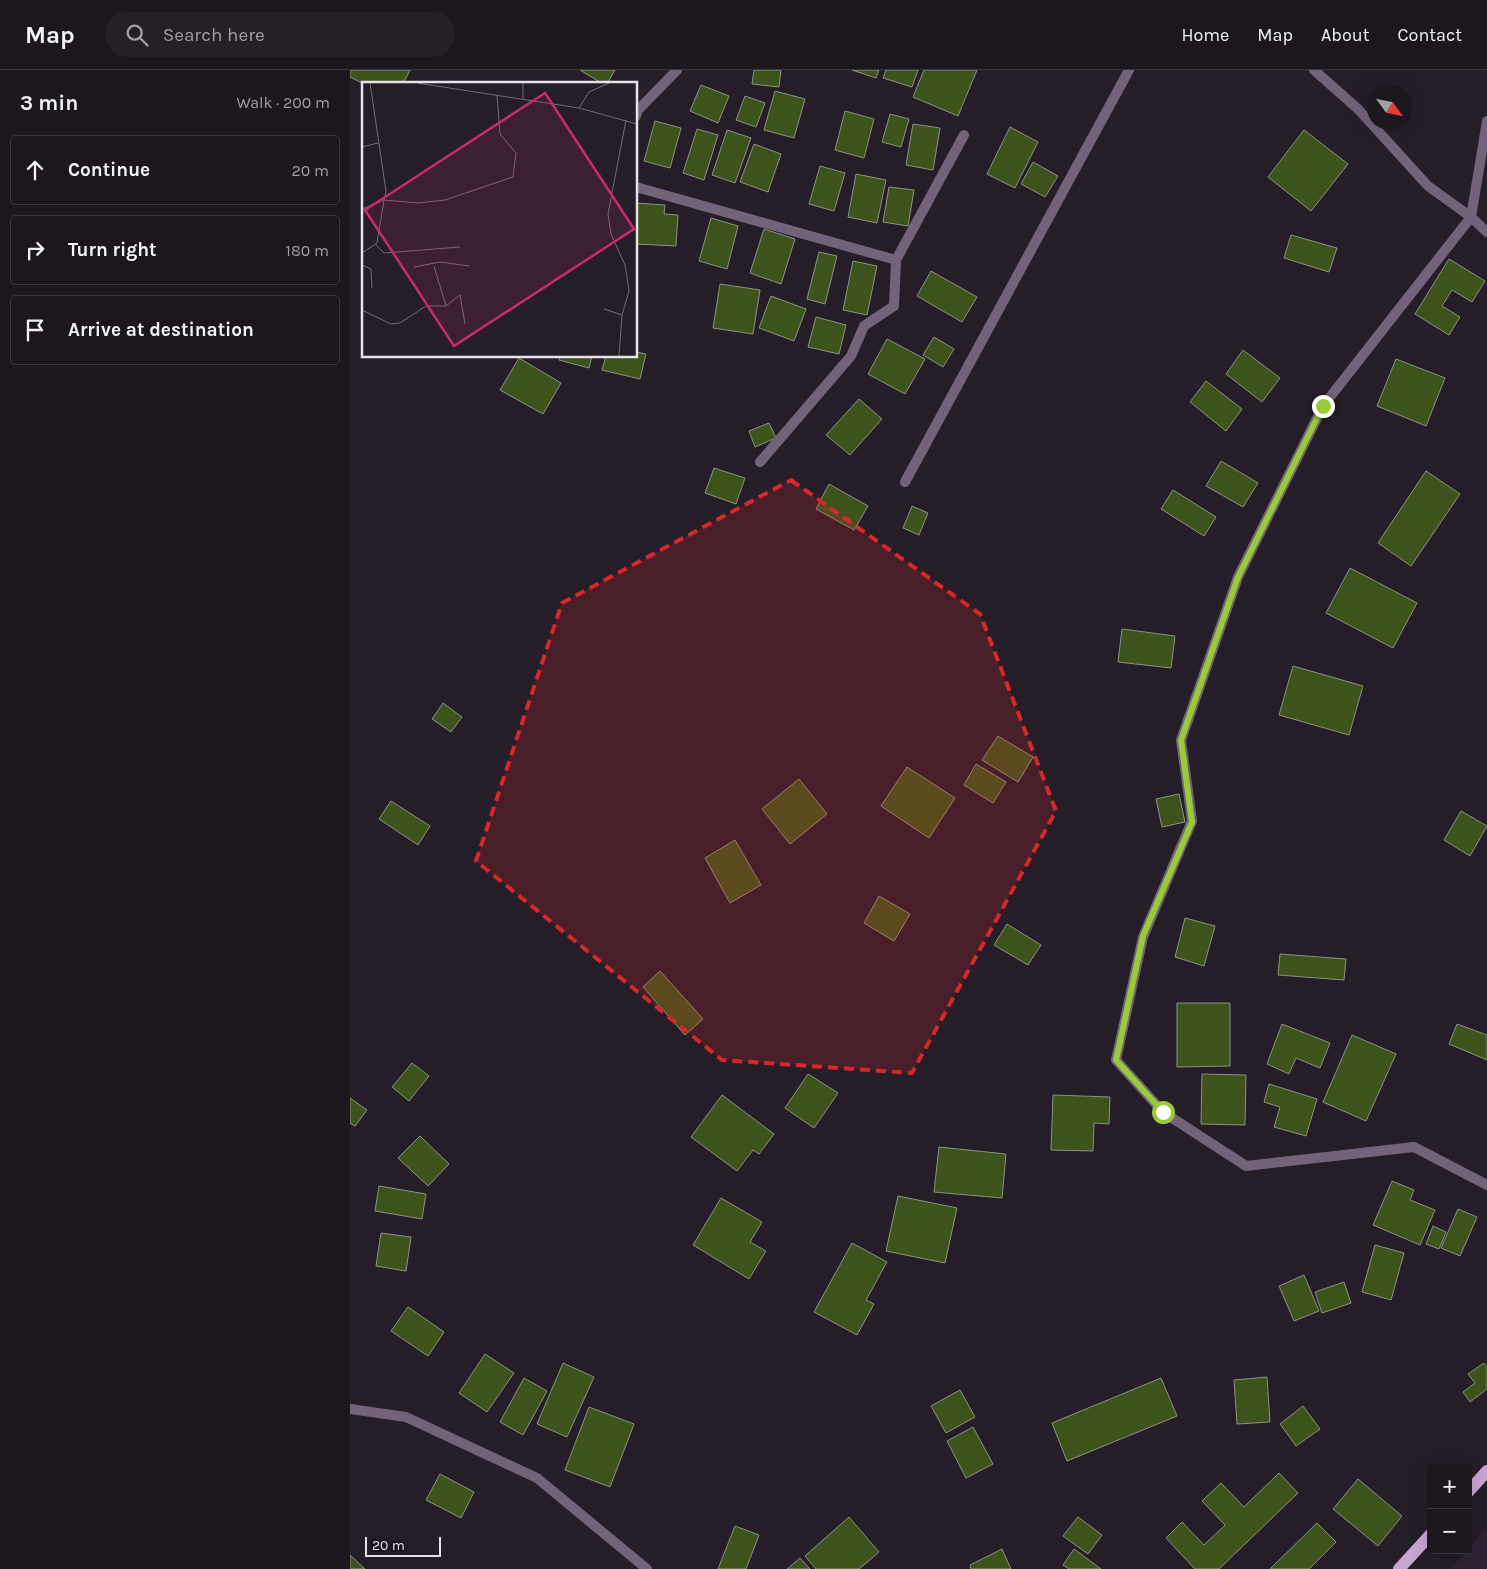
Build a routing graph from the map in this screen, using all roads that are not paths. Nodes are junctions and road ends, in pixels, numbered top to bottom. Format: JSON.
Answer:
{"nodes":[{"id":1,"x":677,"y":70,"type":"edge"},
{"id":2,"x":1129,"y":70,"type":"edge"},
{"id":3,"x":1314,"y":70,"type":"edge"},
{"id":4,"x":638,"y":110,"type":"edge"},
{"id":5,"x":1487,"y":121,"type":"edge"},
{"id":6,"x":964,"y":135,"type":"dead end"},
{"id":7,"x":638,"y":188,"type":"edge"},
{"id":8,"x":1471,"y":217,"type":"junction"},
{"id":9,"x":1487,"y":232,"type":"edge"},
{"id":10,"x":896,"y":260,"type":"junction"},
{"id":11,"x":760,"y":462,"type":"dead end"},
{"id":12,"x":905,"y":482,"type":"dead end"},
{"id":13,"x":1487,"y":1185,"type":"edge"},
{"id":14,"x":350,"y":1409,"type":"edge"},
{"id":15,"x":1487,"y":1471,"type":"edge"},
{"id":16,"x":1472,"y":1488,"type":"edge"},
{"id":17,"x":1427,"y":1538,"type":"edge"},
{"id":18,"x":648,"y":1569,"type":"edge"},
{"id":19,"x":1399,"y":1569,"type":"edge"}],
"edges":[{"from":1,"to":4,"type":"street"},
{"from":2,"to":12,"type":"street"},
{"from":3,"to":8,"type":"street"},
{"from":5,"to":8,"type":"street"},
{"from":6,"to":10,"type":"street"},
{"from":7,"to":10,"type":"street"},
{"from":8,"to":9,"type":"street"},
{"from":8,"to":13,"type":"street"},
{"from":10,"to":11,"type":"street"},
{"from":14,"to":18,"type":"street"},
{"from":15,"to":16,"type":"main road"},
{"from":17,"to":19,"type":"main road"}]}
